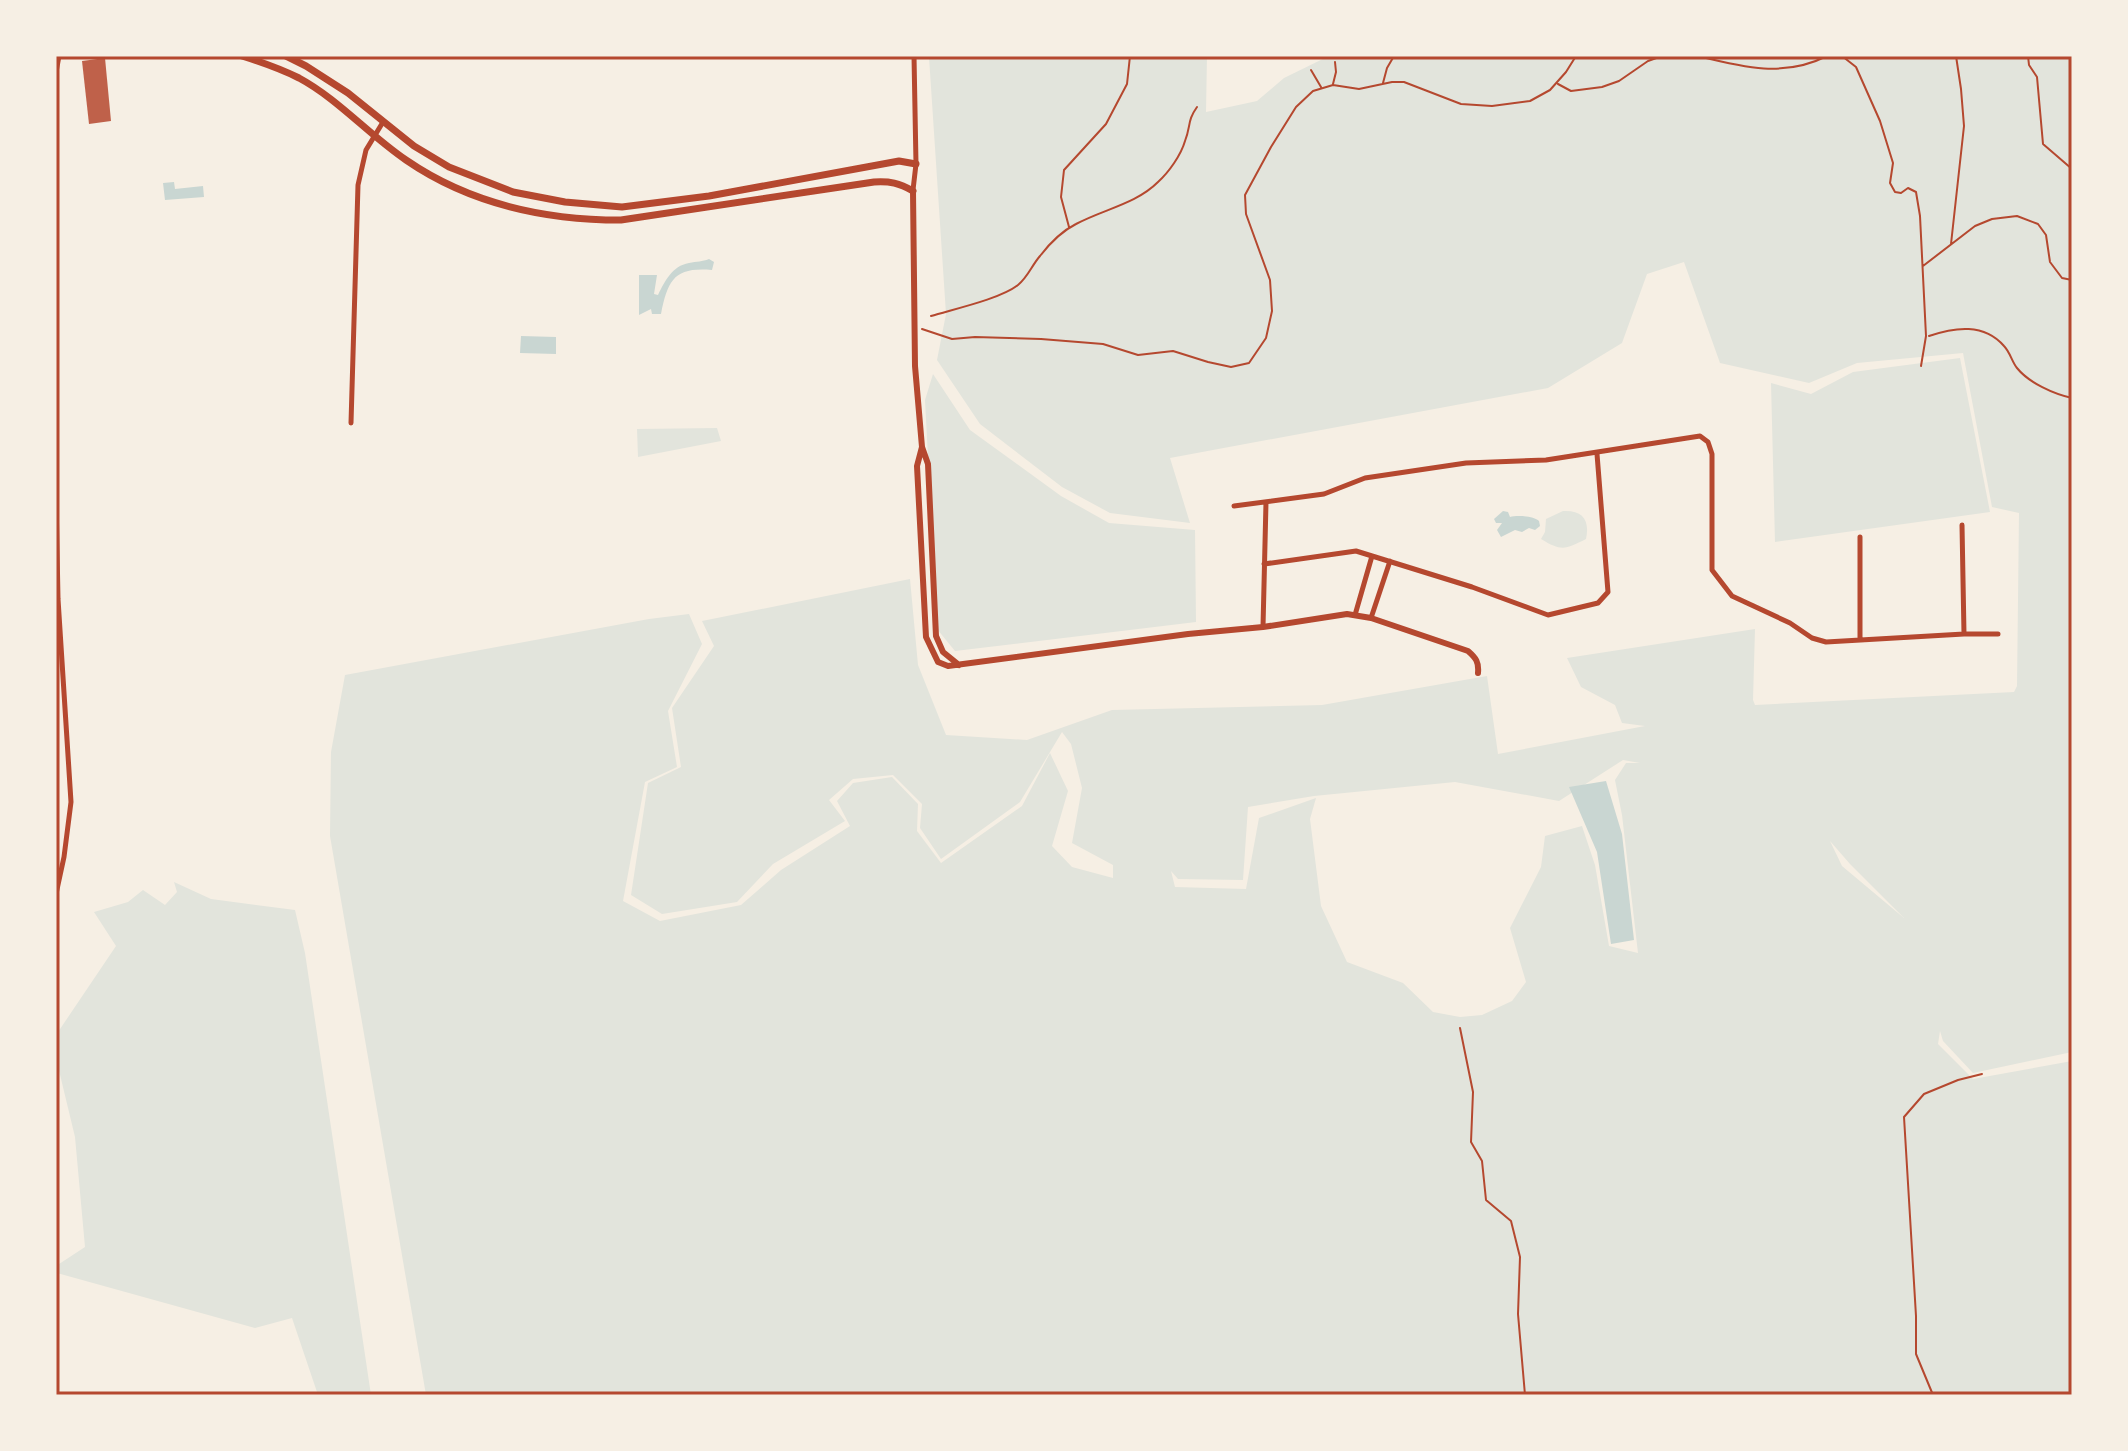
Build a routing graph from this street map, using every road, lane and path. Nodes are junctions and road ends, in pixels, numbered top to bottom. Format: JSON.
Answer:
{"nodes":[{"id":1,"x":59,"y":56,"type":"edge"},
{"id":2,"x":242,"y":56,"type":"edge"},
{"id":3,"x":286,"y":56,"type":"edge"},
{"id":4,"x":914,"y":56,"type":"edge"},
{"id":5,"x":1130,"y":56,"type":"edge"},
{"id":6,"x":1394,"y":56,"type":"edge"},
{"id":7,"x":1576,"y":56,"type":"edge"},
{"id":8,"x":1662,"y":56,"type":"edge"},
{"id":9,"x":1698,"y":56,"type":"edge"},
{"id":10,"x":1827,"y":56,"type":"edge"},
{"id":11,"x":1842,"y":56,"type":"edge"},
{"id":12,"x":1956,"y":56,"type":"edge"},
{"id":13,"x":2028,"y":56,"type":"edge"},
{"id":14,"x":1335,"y":62,"type":"dead end"},
{"id":15,"x":1311,"y":70,"type":"dead end"},
{"id":16,"x":56,"y":72,"type":"edge"},
{"id":17,"x":1383,"y":84,"type":"junction"},
{"id":18,"x":1556,"y":84,"type":"junction"},
{"id":19,"x":1333,"y":85,"type":"junction"},
{"id":20,"x":1322,"y":88,"type":"junction"},
{"id":21,"x":1197,"y":107,"type":"dead end"},
{"id":22,"x":384,"y":121,"type":"junction"},
{"id":23,"x":374,"y":135,"type":"junction"},
{"id":24,"x":916,"y":164,"type":"junction"},
{"id":25,"x":2072,"y":169,"type":"edge"},
{"id":26,"x":913,"y":191,"type":"junction"},
{"id":27,"x":1070,"y":228,"type":"junction"},
{"id":28,"x":1951,"y":246,"type":"junction"},
{"id":29,"x":1921,"y":268,"type":"junction"},
{"id":30,"x":2072,"y":280,"type":"edge"},
{"id":31,"x":931,"y":316,"type":"dead end"},
{"id":32,"x":915,"y":323,"type":"junction"},
{"id":33,"x":1926,"y":336,"type":"junction"},
{"id":34,"x":1921,"y":366,"type":"dead end"},
{"id":35,"x":2072,"y":398,"type":"edge"},
{"id":36,"x":351,"y":423,"type":"dead end"},
{"id":37,"x":1597,"y":454,"type":"junction"},
{"id":38,"x":56,"y":497,"type":"edge"},
{"id":39,"x":1266,"y":502,"type":"junction"},
{"id":40,"x":1234,"y":506,"type":"dead end"},
{"id":41,"x":1962,"y":525,"type":"dead end"},
{"id":42,"x":1860,"y":537,"type":"dead end"},
{"id":43,"x":1372,"y":556,"type":"junction"},
{"id":44,"x":1390,"y":561,"type":"junction"},
{"id":45,"x":1264,"y":564,"type":"junction"},
{"id":46,"x":1355,"y":615,"type":"junction"},
{"id":47,"x":1371,"y":618,"type":"junction"},
{"id":48,"x":1263,"y":627,"type":"junction"},
{"id":49,"x":1964,"y":634,"type":"junction"},
{"id":50,"x":1998,"y":634,"type":"dead end"},
{"id":51,"x":1860,"y":640,"type":"junction"},
{"id":52,"x":1478,"y":673,"type":"dead end"},
{"id":53,"x":56,"y":894,"type":"edge"},
{"id":54,"x":1460,"y":1028,"type":"dead end"},
{"id":55,"x":1982,"y":1074,"type":"dead end"},
{"id":56,"x":1525,"y":1395,"type":"edge"},
{"id":57,"x":1933,"y":1395,"type":"edge"}],
"edges":[{"from":1,"to":16,"type":"street"},
{"from":2,"to":23,"type":"main road"},
{"from":3,"to":22,"type":"main road"},
{"from":4,"to":24,"type":"street"},
{"from":5,"to":27,"type":"path"},
{"from":6,"to":17,"type":"path"},
{"from":7,"to":18,"type":"path"},
{"from":8,"to":18,"type":"path"},
{"from":9,"to":10,"type":"path"},
{"from":11,"to":29,"type":"path"},
{"from":12,"to":28,"type":"path"},
{"from":13,"to":25,"type":"path"},
{"from":14,"to":19,"type":"path"},
{"from":15,"to":20,"type":"path"},
{"from":17,"to":18,"type":"path"},
{"from":17,"to":19,"type":"path"},
{"from":19,"to":20,"type":"path"},
{"from":20,"to":32,"type":"path"},
{"from":21,"to":27,"type":"path"},
{"from":22,"to":23,"type":"street"},
{"from":22,"to":24,"type":"main road"},
{"from":23,"to":26,"type":"main road"},
{"from":23,"to":36,"type":"street"},
{"from":24,"to":26,"type":"street"},
{"from":26,"to":32,"type":"street"},
{"from":27,"to":31,"type":"path"},
{"from":28,"to":29,"type":"path"},
{"from":28,"to":30,"type":"path"},
{"from":29,"to":33,"type":"path"},
{"from":32,"to":48,"type":"street"},
{"from":33,"to":34,"type":"path"},
{"from":33,"to":35,"type":"path"},
{"from":37,"to":39,"type":"street"},
{"from":37,"to":44,"type":"street"},
{"from":37,"to":51,"type":"street"},
{"from":38,"to":53,"type":"street"},
{"from":39,"to":40,"type":"street"},
{"from":39,"to":45,"type":"street"},
{"from":41,"to":49,"type":"street"},
{"from":42,"to":51,"type":"street"},
{"from":43,"to":44,"type":"street"},
{"from":43,"to":45,"type":"street"},
{"from":43,"to":46,"type":"street"},
{"from":44,"to":47,"type":"street"},
{"from":45,"to":48,"type":"street"},
{"from":46,"to":47,"type":"street"},
{"from":46,"to":48,"type":"street"},
{"from":47,"to":52,"type":"street"},
{"from":49,"to":50,"type":"street"},
{"from":49,"to":51,"type":"street"},
{"from":54,"to":56,"type":"path"},
{"from":55,"to":57,"type":"path"}]}
